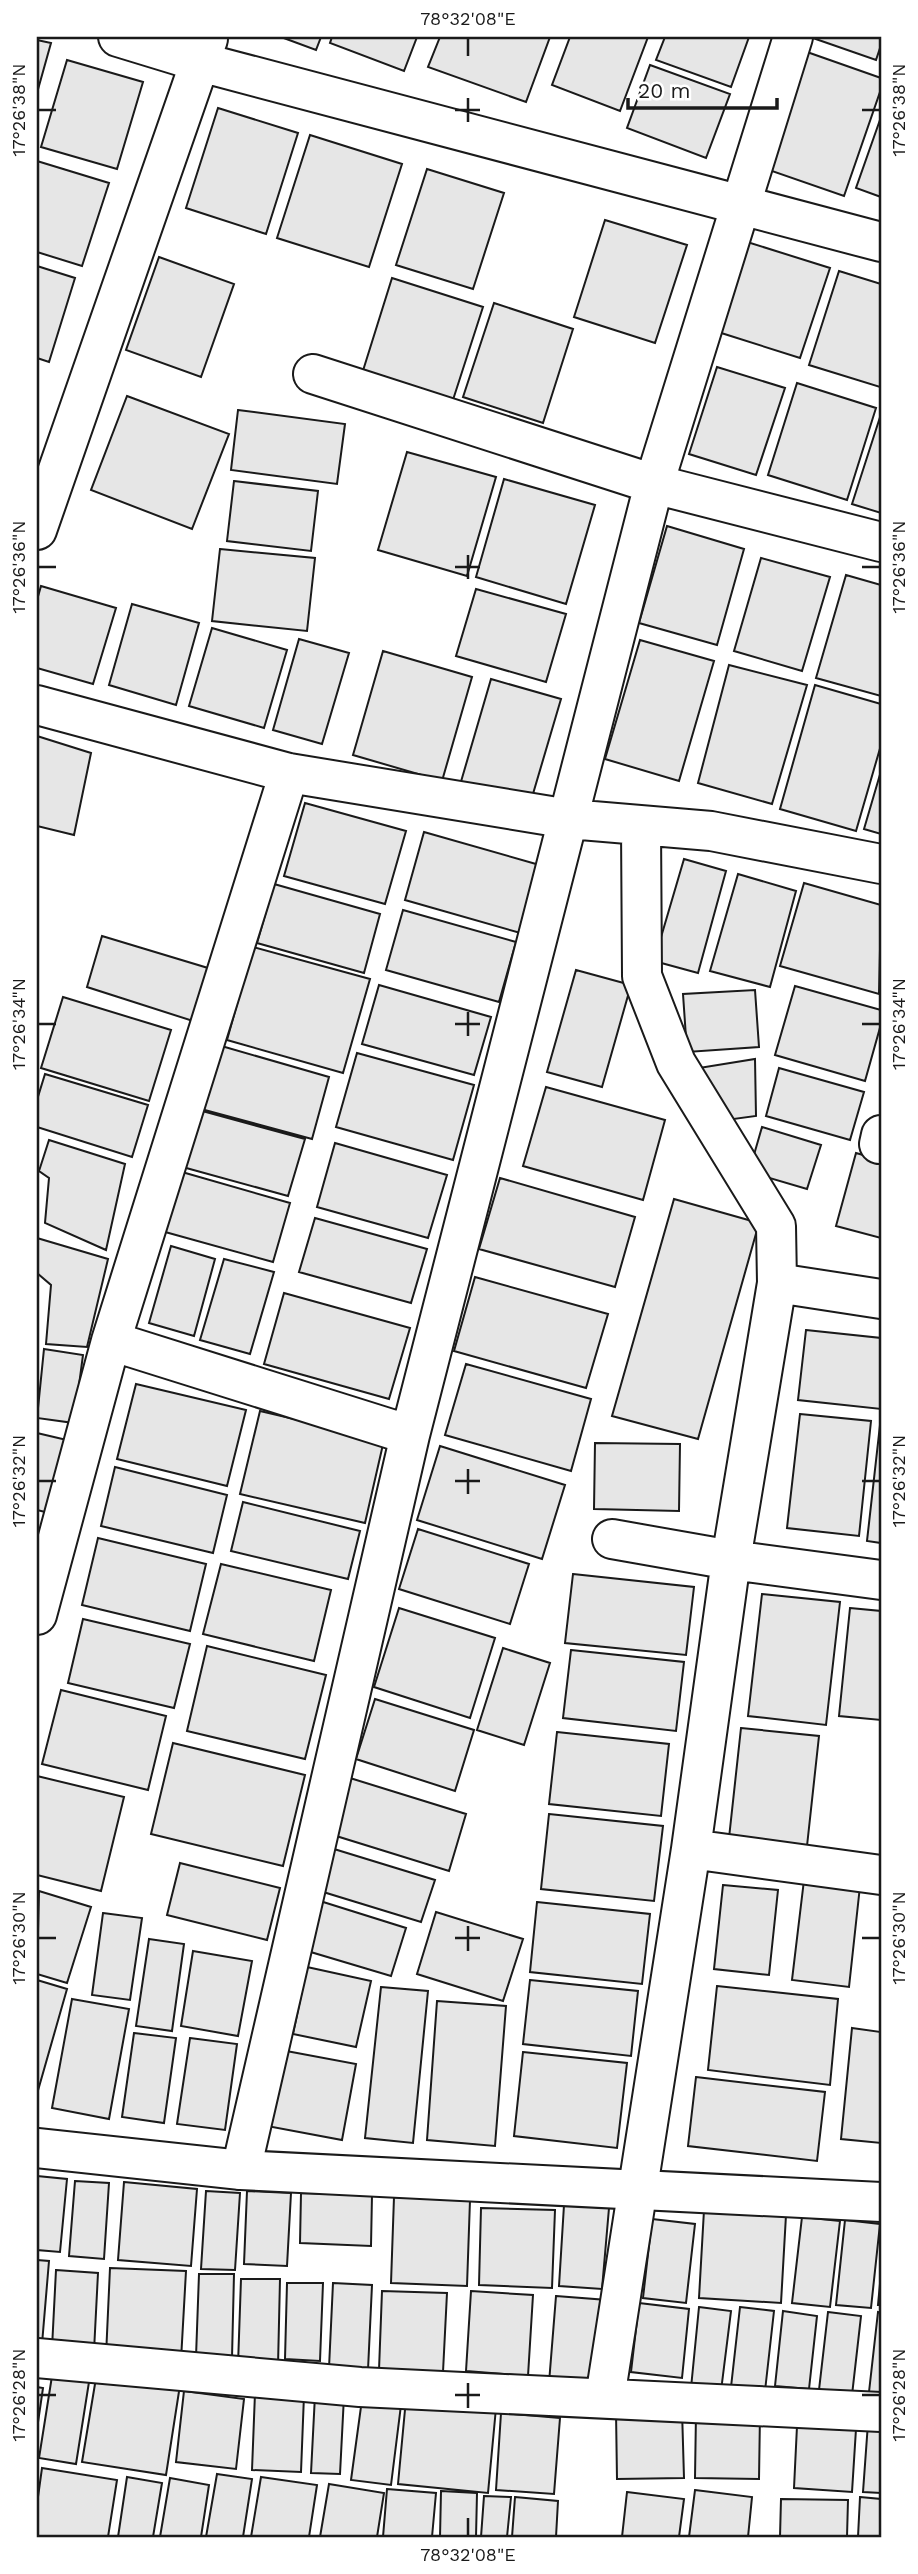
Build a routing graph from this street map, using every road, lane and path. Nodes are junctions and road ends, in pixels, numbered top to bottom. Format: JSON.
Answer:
{"nodes":[{"id":1,"x":118,"y":37,"type":"edge"},
{"id":2,"x":793,"y":37,"type":"edge"},
{"id":3,"x":205,"y":49,"type":"edge"},
{"id":4,"x":741,"y":205,"type":"junction"},
{"id":5,"x":881,"y":242,"type":"edge"},
{"id":6,"x":313,"y":374,"type":"dead end"},
{"id":7,"x":654,"y":484,"type":"junction"},
{"id":8,"x":37,"y":530,"type":"edge"},
{"id":9,"x":881,"y":542,"type":"edge"},
{"id":10,"x":37,"y":705,"type":"edge"},
{"id":11,"x":289,"y":773,"type":"junction"},
{"id":12,"x":569,"y":819,"type":"junction"},
{"id":13,"x":641,"y":827,"type":"junction"},
{"id":14,"x":881,"y":864,"type":"edge"},
{"id":15,"x":777,"y":1283,"type":"junction"},
{"id":16,"x":881,"y":1299,"type":"edge"},
{"id":17,"x":111,"y":1341,"type":"junction"},
{"id":18,"x":410,"y":1435,"type":"junction"},
{"id":19,"x":612,"y":1539,"type":"dead end"},
{"id":20,"x":731,"y":1560,"type":"junction"},
{"id":21,"x":881,"y":1580,"type":"edge"},
{"id":22,"x":37,"y":1615,"type":"edge"},
{"id":23,"x":691,"y":1849,"type":"junction"},
{"id":24,"x":881,"y":1875,"type":"edge"},
{"id":25,"x":37,"y":2148,"type":"edge"},
{"id":26,"x":241,"y":2170,"type":"junction"},
{"id":27,"x":639,"y":2189,"type":"junction"},
{"id":28,"x":881,"y":2202,"type":"edge"},
{"id":29,"x":37,"y":2358,"type":"edge"},
{"id":30,"x":605,"y":2398,"type":"junction"},
{"id":31,"x":881,"y":2412,"type":"edge"}],
"edges":[{"from":1,"to":3,"type":"street"},
{"from":2,"to":4,"type":"street"},
{"from":3,"to":4,"type":"street"},
{"from":3,"to":8,"type":"street"},
{"from":4,"to":5,"type":"street"},
{"from":4,"to":7,"type":"street"},
{"from":6,"to":7,"type":"street"},
{"from":7,"to":9,"type":"street"},
{"from":7,"to":12,"type":"street"},
{"from":10,"to":11,"type":"street"},
{"from":11,"to":12,"type":"street"},
{"from":11,"to":17,"type":"street"},
{"from":12,"to":13,"type":"street"},
{"from":12,"to":18,"type":"street"},
{"from":13,"to":14,"type":"street"},
{"from":13,"to":15,"type":"street"},
{"from":15,"to":16,"type":"street"},
{"from":15,"to":20,"type":"street"},
{"from":17,"to":18,"type":"street"},
{"from":17,"to":22,"type":"street"},
{"from":18,"to":26,"type":"street"},
{"from":19,"to":20,"type":"street"},
{"from":20,"to":21,"type":"street"},
{"from":20,"to":23,"type":"street"},
{"from":23,"to":24,"type":"street"},
{"from":23,"to":27,"type":"street"},
{"from":25,"to":26,"type":"street"},
{"from":26,"to":27,"type":"street"},
{"from":27,"to":28,"type":"street"},
{"from":27,"to":30,"type":"street"},
{"from":29,"to":30,"type":"street"},
{"from":30,"to":31,"type":"street"}]}
